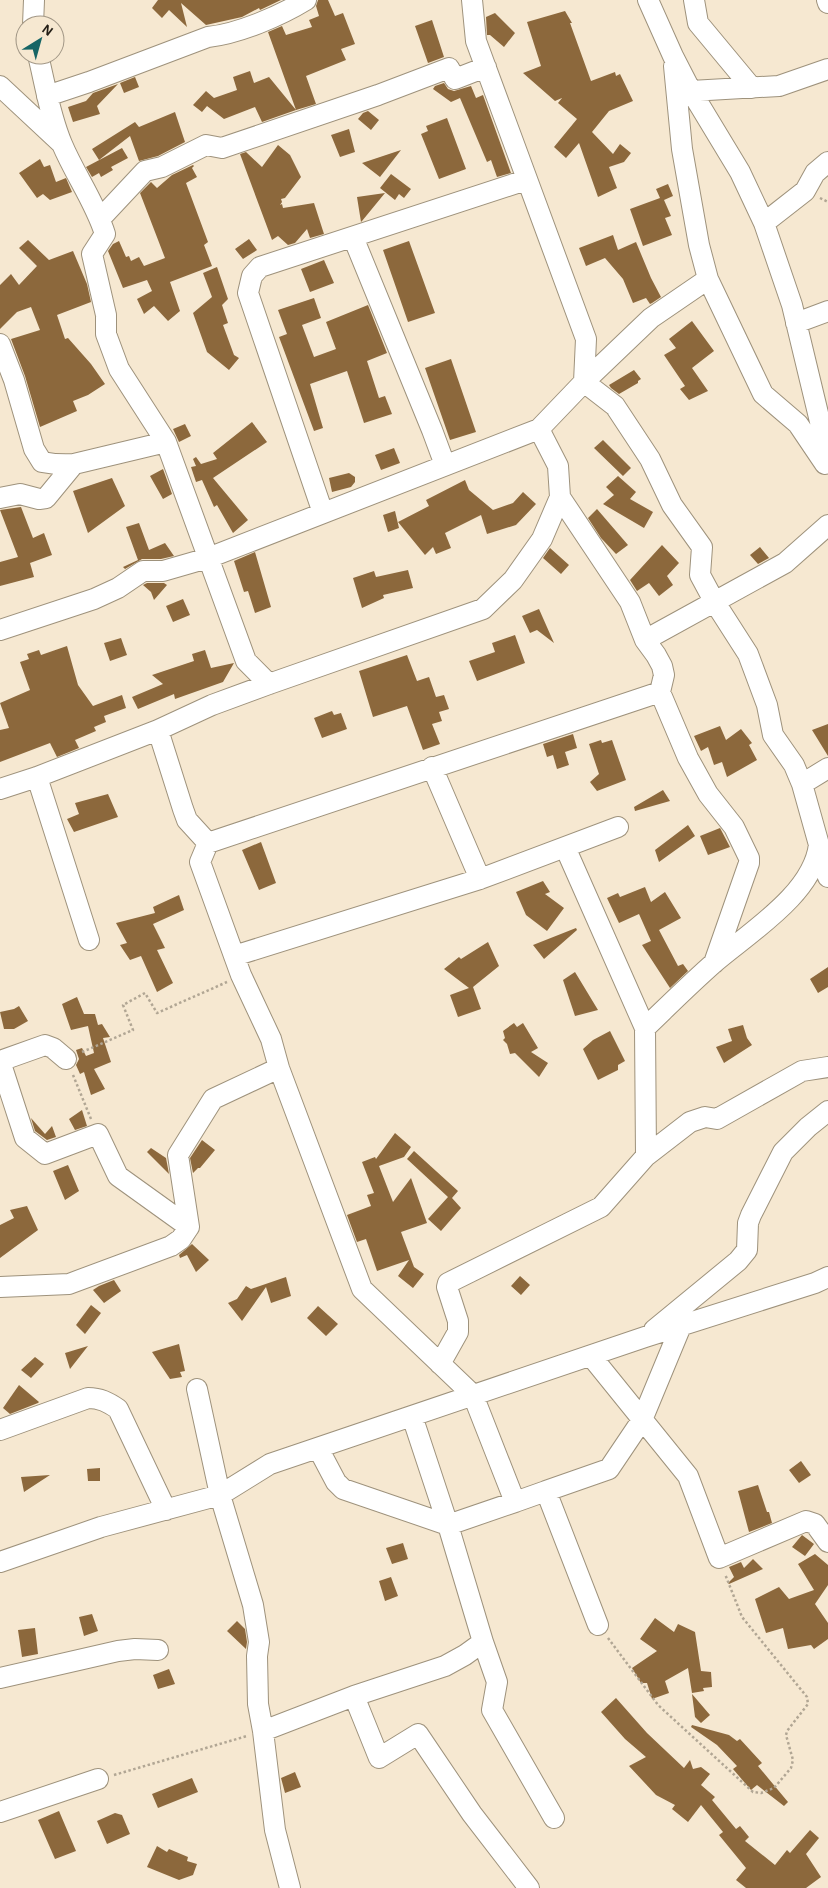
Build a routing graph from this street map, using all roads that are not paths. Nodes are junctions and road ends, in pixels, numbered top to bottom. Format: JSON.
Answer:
{"nodes":[{"id":1,"x":34,"y":0,"type":"edge"},
{"id":2,"x":306,"y":0,"type":"edge"},
{"id":3,"x":472,"y":0,"type":"edge"},
{"id":4,"x":648,"y":0,"type":"edge"},
{"id":5,"x":694,"y":0,"type":"edge"},
{"id":6,"x":33,"y":15,"type":"edge"},
{"id":7,"x":673,"y":56,"type":"junction"},
{"id":8,"x":40,"y":65,"type":"edge"},
{"id":9,"x":486,"y":67,"type":"junction"},
{"id":10,"x":828,"y":69,"type":"edge"},
{"id":11,"x":0,"y":86,"type":"edge"},
{"id":12,"x":752,"y":88,"type":"junction"},
{"id":13,"x":691,"y":90,"type":"junction"},
{"id":14,"x":47,"y":96,"type":"junction"},
{"id":15,"x":61,"y":143,"type":"junction"},
{"id":16,"x":828,"y":162,"type":"edge"},
{"id":17,"x":526,"y":180,"type":"junction"},
{"id":18,"x":100,"y":219,"type":"junction"},
{"id":19,"x":764,"y":223,"type":"junction"},
{"id":20,"x":353,"y":237,"type":"junction"},
{"id":21,"x":708,"y":279,"type":"junction"},
{"id":22,"x":828,"y":311,"type":"edge"},
{"id":23,"x":796,"y":323,"type":"junction"},
{"id":24,"x":0,"y":344,"type":"edge"},
{"id":25,"x":584,"y":382,"type":"junction"},
{"id":26,"x":539,"y":429,"type":"junction"},
{"id":27,"x":166,"y":442,"type":"junction"},
{"id":28,"x":828,"y":455,"type":"edge"},
{"id":29,"x":74,"y":464,"type":"junction"},
{"id":30,"x":444,"y":465,"type":"junction"},
{"id":31,"x":828,"y":468,"type":"edge"},
{"id":32,"x":560,"y":497,"type":"junction"},
{"id":33,"x":0,"y":498,"type":"edge"},
{"id":34,"x":323,"y":513,"type":"junction"},
{"id":35,"x":828,"y":525,"type":"edge"},
{"id":36,"x":208,"y":558,"type":"junction"},
{"id":37,"x":714,"y":601,"type":"junction"},
{"id":38,"x":0,"y":630,"type":"edge"},
{"id":39,"x":645,"y":640,"type":"junction"},
{"id":40,"x":269,"y":684,"type":"junction"},
{"id":41,"x":660,"y":692,"type":"junction"},
{"id":42,"x":158,"y":730,"type":"junction"},
{"id":43,"x":432,"y":767,"type":"junction"},
{"id":44,"x":828,"y":768,"type":"edge"},
{"id":45,"x":37,"y":777,"type":"junction"},
{"id":46,"x":802,"y":784,"type":"junction"},
{"id":47,"x":0,"y":790,"type":"edge"},
{"id":48,"x":618,"y":827,"type":"dead end"},
{"id":49,"x":819,"y":842,"type":"junction"},
{"id":50,"x":208,"y":843,"type":"junction"},
{"id":51,"x":565,"y":847,"type":"junction"},
{"id":52,"x":828,"y":877,"type":"edge"},
{"id":53,"x":480,"y":879,"type":"junction"},
{"id":54,"x":89,"y":940,"type":"dead end"},
{"id":55,"x":234,"y":956,"type":"junction"},
{"id":56,"x":714,"y":963,"type":"junction"},
{"id":57,"x":645,"y":1028,"type":"junction"},
{"id":58,"x":66,"y":1059,"type":"road end"},
{"id":59,"x":828,"y":1067,"type":"edge"},
{"id":60,"x":279,"y":1068,"type":"junction"},
{"id":61,"x":828,"y":1111,"type":"edge"},
{"id":62,"x":646,"y":1156,"type":"junction"},
{"id":63,"x":189,"y":1227,"type":"junction"},
{"id":64,"x":828,"y":1277,"type":"edge"},
{"id":65,"x":0,"y":1287,"type":"edge"},
{"id":66,"x":682,"y":1326,"type":"junction"},
{"id":67,"x":645,"y":1337,"type":"junction"},
{"id":68,"x":591,"y":1356,"type":"junction"},
{"id":69,"x":440,"y":1364,"type":"junction"},
{"id":70,"x":197,"y":1389,"type":"dead end"},
{"id":71,"x":474,"y":1395,"type":"junction"},
{"id":72,"x":412,"y":1416,"type":"junction"},
{"id":73,"x":642,"y":1420,"type":"junction"},
{"id":74,"x":0,"y":1430,"type":"edge"},
{"id":75,"x":318,"y":1448,"type":"junction"},
{"id":76,"x":546,"y":1491,"type":"junction"},
{"id":77,"x":220,"y":1495,"type":"junction"},
{"id":78,"x":515,"y":1502,"type":"junction"},
{"id":79,"x":166,"y":1510,"type":"junction"},
{"id":80,"x":448,"y":1526,"type":"junction"},
{"id":81,"x":828,"y":1542,"type":"edge"},
{"id":82,"x":0,"y":1562,"type":"edge"},
{"id":83,"x":598,"y":1625,"type":"road end"},
{"id":84,"x":484,"y":1642,"type":"junction"},
{"id":85,"x":158,"y":1650,"type":"dead end"},
{"id":86,"x":0,"y":1678,"type":"edge"},
{"id":87,"x":354,"y":1696,"type":"junction"},
{"id":88,"x":263,"y":1731,"type":"junction"},
{"id":89,"x":98,"y":1779,"type":"road end"},
{"id":90,"x":0,"y":1812,"type":"edge"},
{"id":91,"x":554,"y":1818,"type":"dead end"},
{"id":92,"x":290,"y":1888,"type":"edge"},
{"id":93,"x":529,"y":1888,"type":"edge"}],
"edges":[{"from":1,"to":6,"type":"street"},
{"from":2,"to":14,"type":"street"},
{"from":3,"to":9,"type":"street"},
{"from":4,"to":7,"type":"street"},
{"from":5,"to":12,"type":"street"},
{"from":7,"to":13,"type":"street"},
{"from":7,"to":21,"type":"street"},
{"from":8,"to":14,"type":"street"},
{"from":9,"to":17,"type":"street"},
{"from":9,"to":18,"type":"street"},
{"from":10,"to":12,"type":"street"},
{"from":11,"to":15,"type":"street"},
{"from":12,"to":13,"type":"street"},
{"from":13,"to":19,"type":"street"},
{"from":14,"to":15,"type":"street"},
{"from":15,"to":18,"type":"street"},
{"from":16,"to":19,"type":"street"},
{"from":17,"to":20,"type":"street"},
{"from":17,"to":25,"type":"street"},
{"from":18,"to":27,"type":"street"},
{"from":19,"to":23,"type":"street"},
{"from":20,"to":30,"type":"street"},
{"from":20,"to":34,"type":"street"},
{"from":21,"to":25,"type":"street"},
{"from":21,"to":31,"type":"street"},
{"from":22,"to":23,"type":"street"},
{"from":23,"to":28,"type":"street"},
{"from":24,"to":29,"type":"street"},
{"from":25,"to":26,"type":"street"},
{"from":25,"to":37,"type":"street"},
{"from":26,"to":30,"type":"street"},
{"from":26,"to":32,"type":"street"},
{"from":27,"to":29,"type":"street"},
{"from":27,"to":36,"type":"street"},
{"from":29,"to":33,"type":"street"},
{"from":30,"to":34,"type":"street"},
{"from":32,"to":39,"type":"street"},
{"from":32,"to":40,"type":"street"},
{"from":34,"to":36,"type":"street"},
{"from":35,"to":37,"type":"street"},
{"from":36,"to":38,"type":"street"},
{"from":36,"to":40,"type":"street"},
{"from":37,"to":39,"type":"street"},
{"from":37,"to":46,"type":"street"},
{"from":39,"to":41,"type":"street"},
{"from":40,"to":42,"type":"street"},
{"from":41,"to":43,"type":"street"},
{"from":41,"to":56,"type":"street"},
{"from":42,"to":45,"type":"street"},
{"from":42,"to":50,"type":"street"},
{"from":43,"to":50,"type":"street"},
{"from":43,"to":53,"type":"street"},
{"from":44,"to":46,"type":"street"},
{"from":45,"to":47,"type":"street"},
{"from":45,"to":54,"type":"street"},
{"from":46,"to":49,"type":"street"},
{"from":48,"to":51,"type":"street"},
{"from":49,"to":52,"type":"street"},
{"from":49,"to":56,"type":"street"},
{"from":50,"to":55,"type":"street"},
{"from":51,"to":53,"type":"street"},
{"from":51,"to":57,"type":"street"},
{"from":53,"to":55,"type":"street"},
{"from":55,"to":60,"type":"street"},
{"from":56,"to":57,"type":"street"},
{"from":57,"to":62,"type":"street"},
{"from":58,"to":63,"type":"street"},
{"from":59,"to":62,"type":"street"},
{"from":60,"to":63,"type":"street"},
{"from":60,"to":69,"type":"street"},
{"from":61,"to":67,"type":"street"},
{"from":62,"to":69,"type":"street"},
{"from":63,"to":65,"type":"street"},
{"from":64,"to":66,"type":"street"},
{"from":66,"to":67,"type":"street"},
{"from":66,"to":73,"type":"street"},
{"from":67,"to":68,"type":"street"},
{"from":68,"to":71,"type":"street"},
{"from":68,"to":73,"type":"street"},
{"from":69,"to":71,"type":"street"},
{"from":70,"to":77,"type":"street"},
{"from":71,"to":72,"type":"street"},
{"from":71,"to":78,"type":"street"},
{"from":72,"to":75,"type":"street"},
{"from":72,"to":80,"type":"street"},
{"from":73,"to":76,"type":"street"},
{"from":73,"to":81,"type":"street"},
{"from":74,"to":79,"type":"street"},
{"from":75,"to":77,"type":"street"},
{"from":75,"to":80,"type":"street"},
{"from":76,"to":78,"type":"street"},
{"from":76,"to":83,"type":"street"},
{"from":77,"to":79,"type":"street"},
{"from":77,"to":88,"type":"street"},
{"from":78,"to":80,"type":"street"},
{"from":79,"to":82,"type":"street"},
{"from":80,"to":84,"type":"street"},
{"from":84,"to":87,"type":"street"},
{"from":84,"to":91,"type":"street"},
{"from":85,"to":86,"type":"street"},
{"from":87,"to":88,"type":"street"},
{"from":87,"to":93,"type":"street"},
{"from":88,"to":92,"type":"street"},
{"from":89,"to":90,"type":"street"}]}
